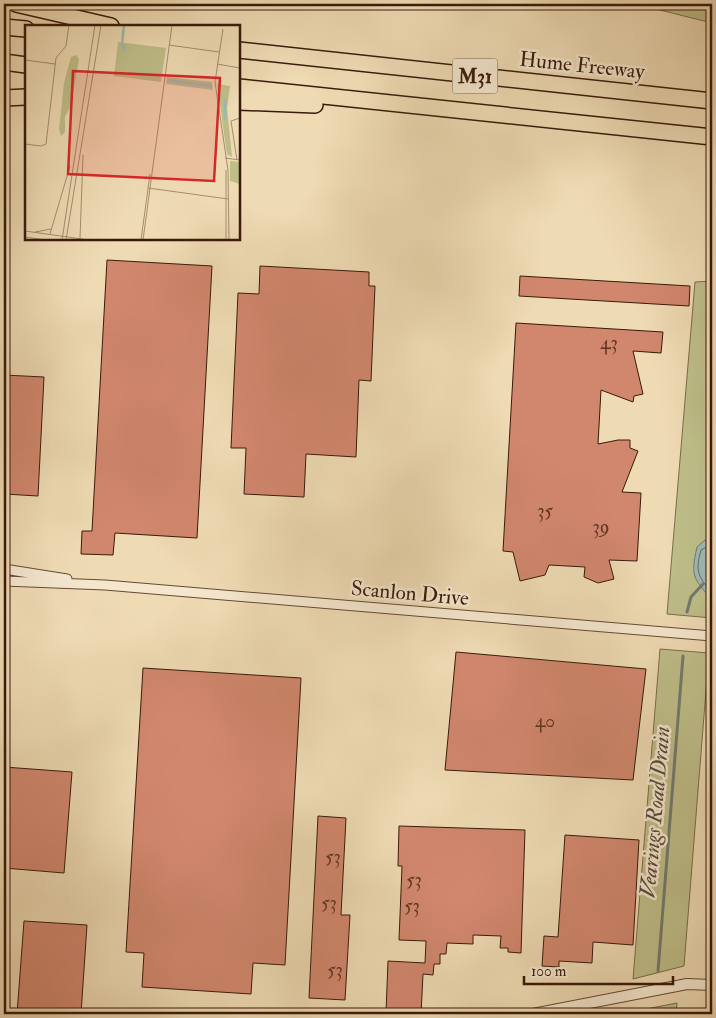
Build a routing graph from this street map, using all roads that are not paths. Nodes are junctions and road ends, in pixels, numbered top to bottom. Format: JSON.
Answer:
{"nodes":[{"id":1,"x":16,"y":4,"type":"edge"},
{"id":2,"x":107,"y":25,"type":"edge"},
{"id":3,"x":4,"y":27,"type":"edge"},
{"id":4,"x":25,"y":30,"type":"edge"},
{"id":5,"x":240,"y":50,"type":"edge"},
{"id":6,"x":4,"y":62,"type":"edge"},
{"id":7,"x":25,"y":65,"type":"edge"},
{"id":8,"x":240,"y":87,"type":"edge"},
{"id":9,"x":4,"y":98,"type":"edge"},
{"id":10,"x":25,"y":98,"type":"edge"},
{"id":11,"x":712,"y":100,"type":"edge"},
{"id":12,"x":240,"y":102,"type":"edge"},
{"id":13,"x":431,"y":108,"type":"junction"},
{"id":14,"x":712,"y":137,"type":"edge"},
{"id":15,"x":4,"y":569,"type":"edge"},
{"id":16,"x":4,"y":581,"type":"edge"},
{"id":17,"x":104,"y":585,"type":"junction"},
{"id":18,"x":712,"y":636,"type":"edge"},
{"id":19,"x":712,"y":985,"type":"edge"},
{"id":20,"x":533,"y":1014,"type":"edge"}],
"edges":[{"from":1,"to":2,"type":"highway"},
{"from":3,"to":4,"type":"highway"},
{"from":5,"to":11,"type":"highway","name":"Hume Freeway","number":"M31"},
{"from":6,"to":7,"type":"highway"},
{"from":8,"to":13,"type":"highway","number":"M31"},
{"from":9,"to":10,"type":"highway"},
{"from":12,"to":13,"type":"highway"},
{"from":13,"to":14,"type":"highway","number":"M31"},
{"from":15,"to":17,"type":"street","name":"Scanlon Drive"},
{"from":16,"to":17,"type":"street","name":"Scanlon Drive"},
{"from":17,"to":18,"type":"street","name":"Scanlon Drive"},
{"from":19,"to":20,"type":"street"}]}
